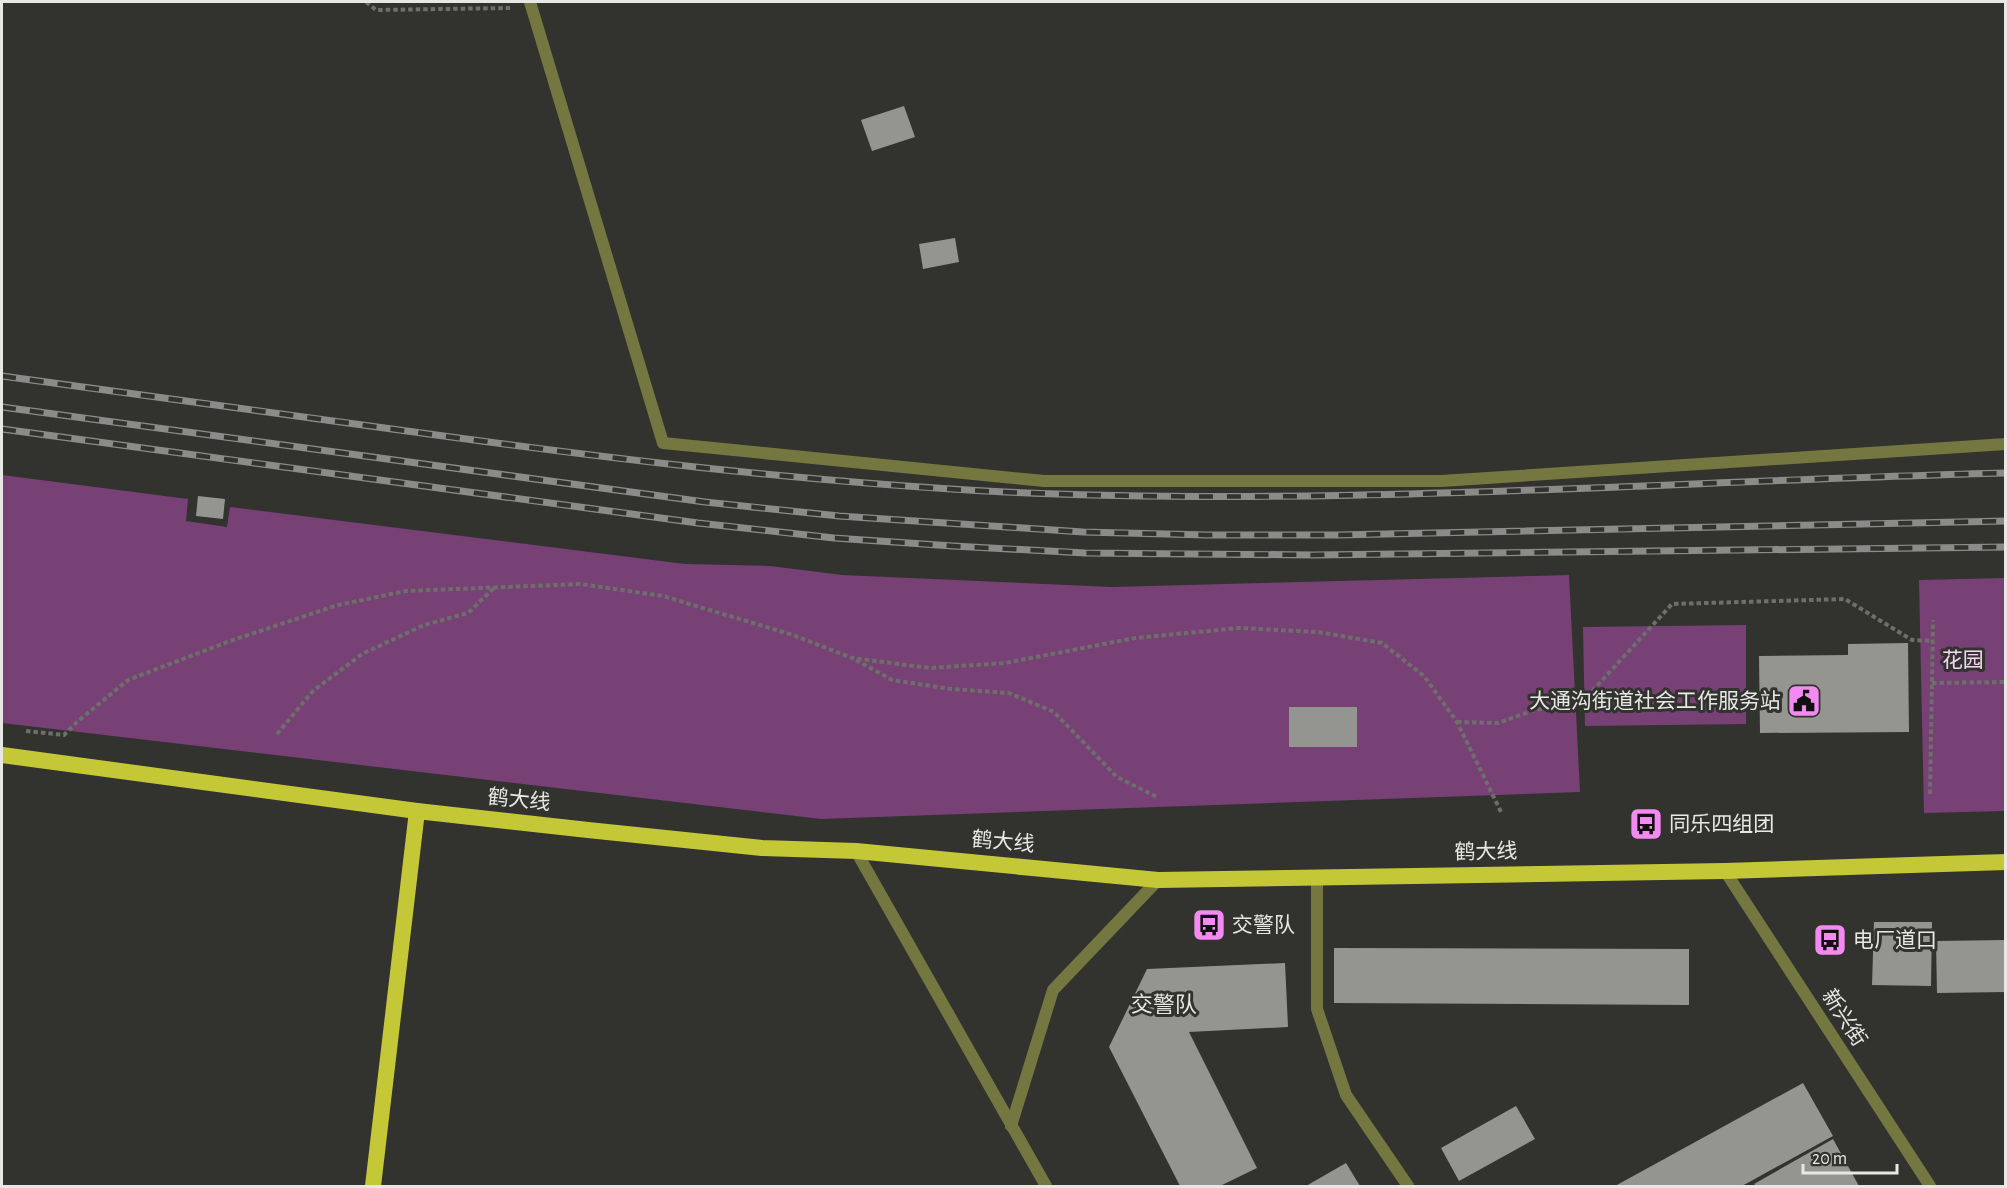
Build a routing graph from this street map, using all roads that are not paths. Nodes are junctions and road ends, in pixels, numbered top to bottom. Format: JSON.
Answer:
{"nodes":[{"id":1,"x":531,"y":5,"type":"edge"},
{"id":2,"x":2006,"y":444,"type":"edge"},
{"id":3,"x":2,"y":755,"type":"edge"},
{"id":4,"x":417,"y":811,"type":"junction"},
{"id":5,"x":856,"y":851,"type":"junction"},
{"id":6,"x":2006,"y":862,"type":"edge"},
{"id":7,"x":1725,"y":871,"type":"junction"},
{"id":8,"x":1317,"y":877,"type":"junction"},
{"id":9,"x":1158,"y":880,"type":"junction"},
{"id":10,"x":1011,"y":1126,"type":"junction"},
{"id":11,"x":373,"y":1186,"type":"edge"},
{"id":12,"x":1046,"y":1186,"type":"edge"},
{"id":13,"x":1408,"y":1186,"type":"edge"},
{"id":14,"x":1930,"y":1186,"type":"edge"}],
"edges":[{"from":1,"to":2,"type":"street"},
{"from":3,"to":4,"type":"highway","name":"鹤大线"},
{"from":4,"to":5,"type":"highway","name":"鹤大线"},
{"from":4,"to":11,"type":"highway"},
{"from":5,"to":9,"type":"highway","name":"鹤大线"},
{"from":5,"to":10,"type":"street"},
{"from":6,"to":7,"type":"highway","name":"鹤大线"},
{"from":7,"to":8,"type":"highway","name":"鹤大线"},
{"from":7,"to":14,"type":"street","name":"新兴街"},
{"from":8,"to":9,"type":"highway","name":"鹤大线"},
{"from":8,"to":13,"type":"street"},
{"from":9,"to":10,"type":"street"},
{"from":10,"to":12,"type":"street"}]}
